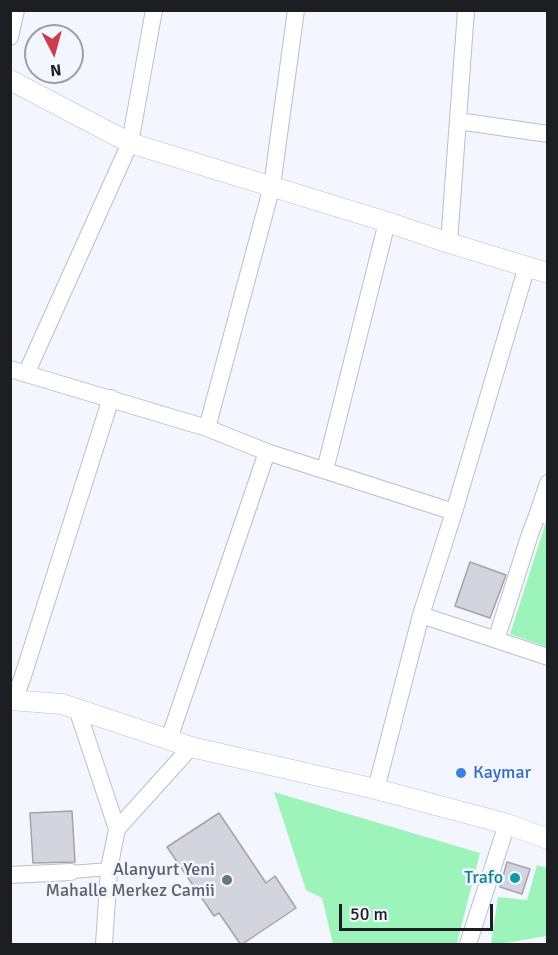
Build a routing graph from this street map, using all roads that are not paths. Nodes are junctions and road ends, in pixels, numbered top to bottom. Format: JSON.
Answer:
{"nodes":[{"id":1,"x":16,"y":10,"type":"edge"},
{"id":2,"x":154,"y":10,"type":"edge"},
{"id":3,"x":296,"y":10,"type":"edge"},
{"id":4,"x":465,"y":10,"type":"edge"},
{"id":5,"x":10,"y":37,"type":"edge"},
{"id":6,"x":10,"y":80,"type":"edge"},
{"id":7,"x":458,"y":121,"type":"junction"},
{"id":8,"x":548,"y":134,"type":"edge"},
{"id":9,"x":130,"y":143,"type":"junction"},
{"id":10,"x":272,"y":186,"type":"junction"},
{"id":11,"x":387,"y":222,"type":"junction"},
{"id":12,"x":449,"y":243,"type":"junction"},
{"id":13,"x":527,"y":266,"type":"junction"},
{"id":14,"x":548,"y":273,"type":"edge"},
{"id":15,"x":18,"y":371,"type":"edge"},
{"id":16,"x":111,"y":398,"type":"junction"},
{"id":17,"x":207,"y":428,"type":"junction"},
{"id":18,"x":267,"y":452,"type":"junction"},
{"id":19,"x":325,"y":470,"type":"junction"},
{"id":20,"x":548,"y":483,"type":"edge"},
{"id":21,"x":454,"y":512,"type":"junction"},
{"id":22,"x":543,"y":514,"type":"edge"},
{"id":23,"x":421,"y":615,"type":"junction"},
{"id":24,"x":496,"y":640,"type":"junction"},
{"id":25,"x":548,"y":657,"type":"edge"},
{"id":26,"x":16,"y":677,"type":"edge"},
{"id":27,"x":12,"y":700,"type":"edge"},
{"id":28,"x":77,"y":709,"type":"junction"},
{"id":29,"x":169,"y":739,"type":"junction"},
{"id":30,"x":191,"y":747,"type":"junction"},
{"id":31,"x":376,"y":789,"type":"junction"},
{"id":32,"x":507,"y":824,"type":"junction"},
{"id":33,"x":117,"y":829,"type":"junction"},
{"id":34,"x":548,"y":839,"type":"edge"},
{"id":35,"x":109,"y":869,"type":"junction"},
{"id":36,"x":71,"y":872,"type":"joint"},
{"id":37,"x":10,"y":875,"type":"edge"},
{"id":38,"x":104,"y":945,"type":"edge"},
{"id":39,"x":468,"y":945,"type":"edge"}],
"edges":[{"from":1,"to":5,"type":"street"},
{"from":2,"to":9,"type":"street"},
{"from":3,"to":10,"type":"street"},
{"from":4,"to":7,"type":"street"},
{"from":6,"to":9,"type":"street"},
{"from":7,"to":8,"type":"street"},
{"from":7,"to":12,"type":"street"},
{"from":9,"to":10,"type":"street"},
{"from":9,"to":15,"type":"street"},
{"from":10,"to":11,"type":"street"},
{"from":10,"to":17,"type":"street"},
{"from":11,"to":12,"type":"street"},
{"from":11,"to":19,"type":"street"},
{"from":12,"to":13,"type":"street"},
{"from":13,"to":14,"type":"street"},
{"from":13,"to":21,"type":"street"},
{"from":15,"to":16,"type":"street"},
{"from":16,"to":17,"type":"street"},
{"from":16,"to":26,"type":"street"},
{"from":17,"to":18,"type":"street"},
{"from":18,"to":19,"type":"street"},
{"from":18,"to":29,"type":"street"},
{"from":19,"to":21,"type":"street"},
{"from":20,"to":22,"type":"street"},
{"from":21,"to":23,"type":"street"},
{"from":22,"to":24,"type":"street"},
{"from":23,"to":24,"type":"street"},
{"from":23,"to":31,"type":"street"},
{"from":24,"to":25,"type":"street"},
{"from":26,"to":27,"type":"street"},
{"from":27,"to":28,"type":"street"},
{"from":28,"to":29,"type":"street"},
{"from":28,"to":33,"type":"street"},
{"from":29,"to":30,"type":"street"},
{"from":30,"to":31,"type":"street"},
{"from":30,"to":33,"type":"street"},
{"from":31,"to":32,"type":"street"},
{"from":32,"to":34,"type":"street"},
{"from":32,"to":39,"type":"street"},
{"from":33,"to":35,"type":"street"},
{"from":35,"to":36,"type":"street"},
{"from":35,"to":38,"type":"street"},
{"from":36,"to":37,"type":"street"}]}
